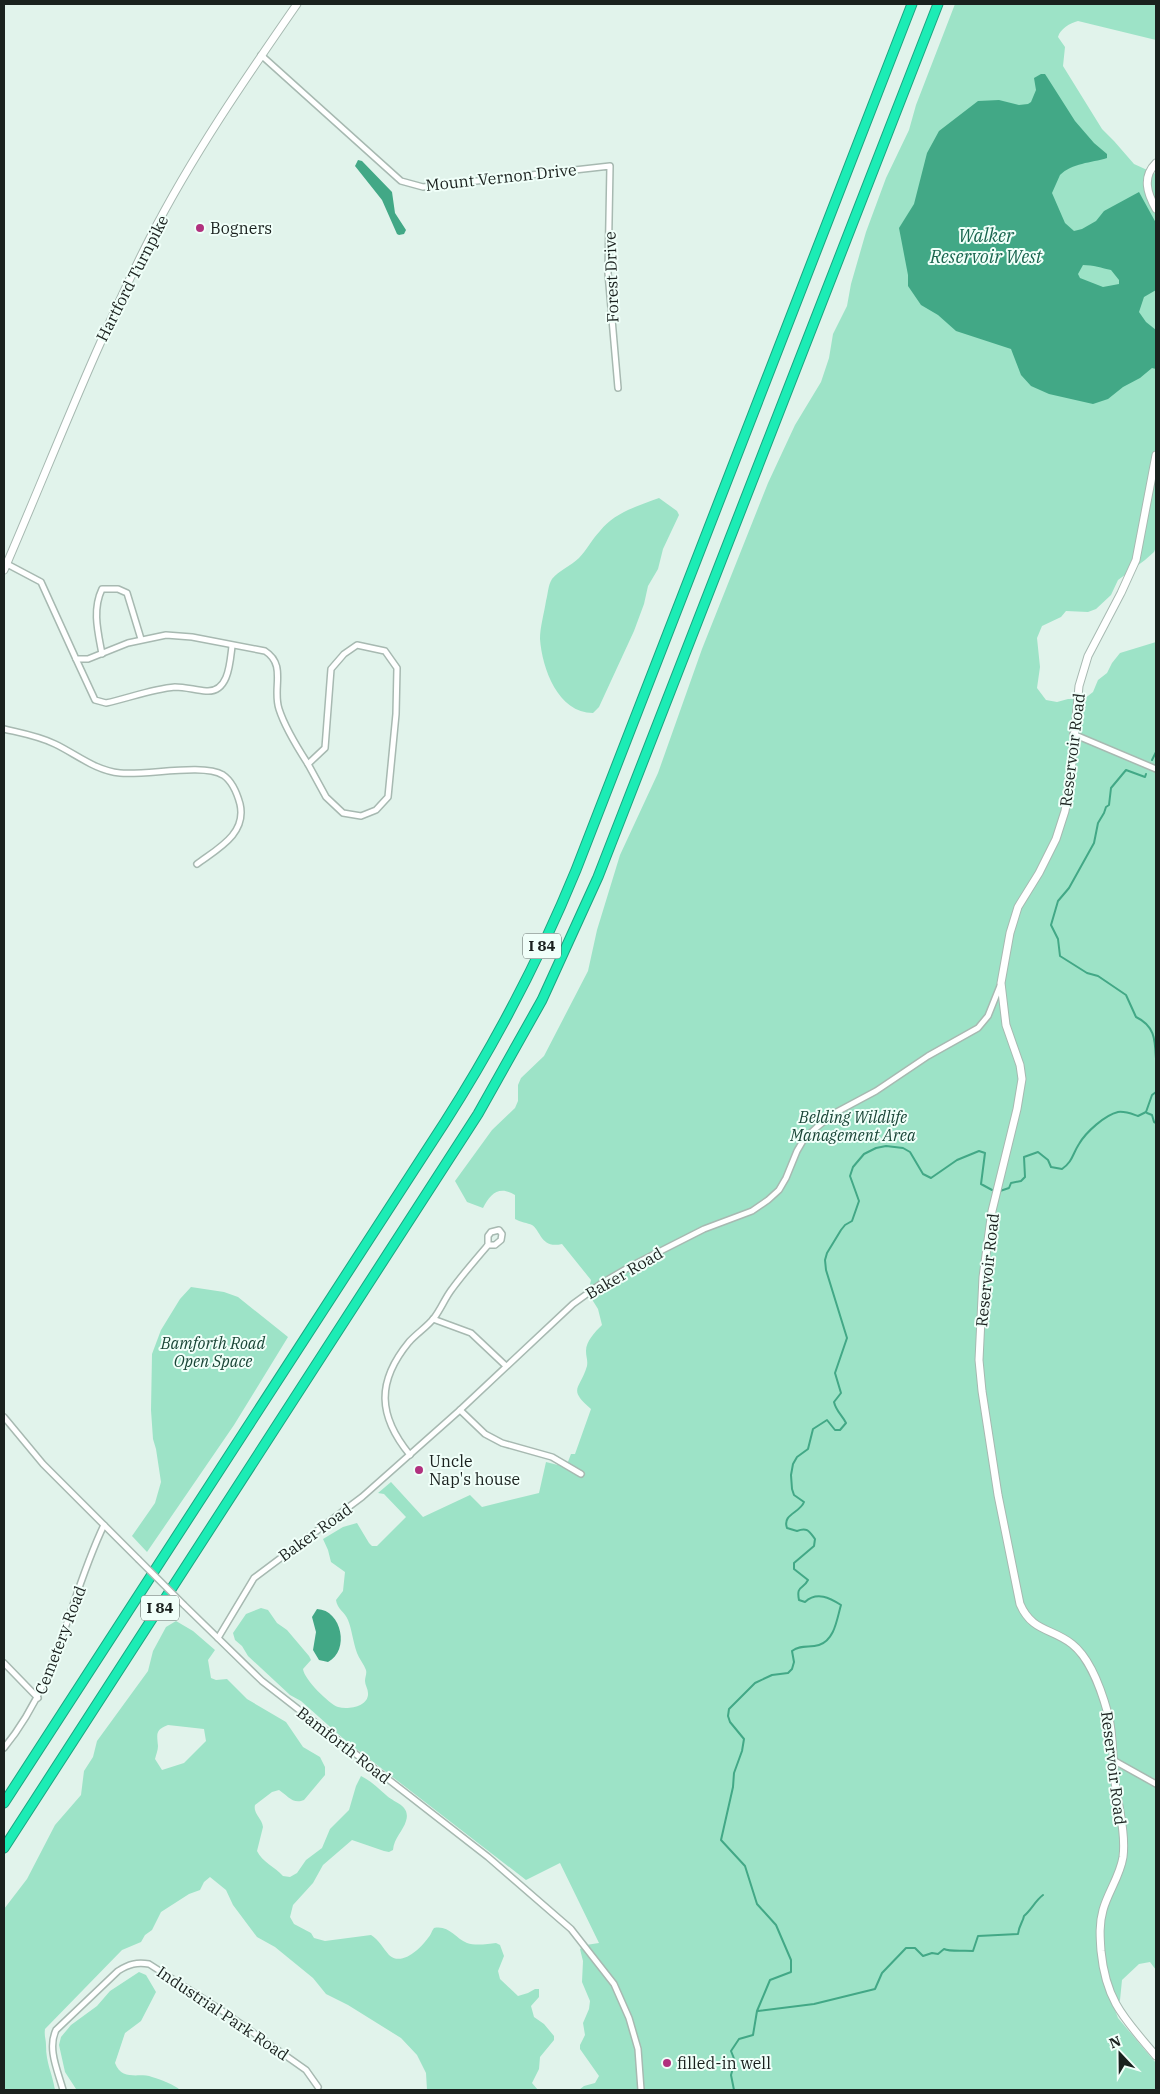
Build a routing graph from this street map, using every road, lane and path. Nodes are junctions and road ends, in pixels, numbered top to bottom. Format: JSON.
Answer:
{"nodes":[{"id":1,"x":297,"y":4,"type":"edge"},
{"id":2,"x":912,"y":4,"type":"edge"},
{"id":3,"x":938,"y":4,"type":"edge"},
{"id":4,"x":261,"y":55,"type":"junction"},
{"id":5,"x":1156,"y":163,"type":"edge"},
{"id":6,"x":610,"y":166,"type":"joint"},
{"id":7,"x":1156,"y":209,"type":"edge"},
{"id":8,"x":618,"y":388,"type":"dead end"},
{"id":9,"x":1156,"y":455,"type":"edge"},
{"id":10,"x":5,"y":567,"type":"edge"},
{"id":11,"x":141,"y":639,"type":"junction"},
{"id":12,"x":232,"y":646,"type":"junction"},
{"id":13,"x":102,"y":654,"type":"junction"},
{"id":14,"x":76,"y":658,"type":"junction"},
{"id":15,"x":4,"y":729,"type":"edge"},
{"id":16,"x":1073,"y":734,"type":"junction"},
{"id":17,"x":308,"y":764,"type":"junction"},
{"id":18,"x":1156,"y":769,"type":"edge"},
{"id":19,"x":197,"y":864,"type":"dead end"},
{"id":20,"x":1001,"y":983,"type":"junction"},
{"id":21,"x":488,"y":1244,"type":"dead end"},
{"id":22,"x":433,"y":1319,"type":"junction"},
{"id":23,"x":506,"y":1366,"type":"junction"},
{"id":24,"x":460,"y":1410,"type":"junction"},
{"id":25,"x":4,"y":1417,"type":"edge"},
{"id":26,"x":410,"y":1455,"type":"junction"},
{"id":27,"x":581,"y":1474,"type":"dead end"},
{"id":28,"x":104,"y":1525,"type":"junction"},
{"id":29,"x":218,"y":1638,"type":"junction"},
{"id":30,"x":4,"y":1663,"type":"edge"},
{"id":31,"x":38,"y":1698,"type":"junction"},
{"id":32,"x":4,"y":1748,"type":"edge"},
{"id":33,"x":1113,"y":1760,"type":"junction"},
{"id":34,"x":1156,"y":1784,"type":"edge"},
{"id":35,"x":4,"y":1803,"type":"edge"},
{"id":36,"x":4,"y":1848,"type":"edge"},
{"id":37,"x":1156,"y":2056,"type":"edge"},
{"id":38,"x":318,"y":2087,"type":"dead end"},
{"id":39,"x":63,"y":2090,"type":"edge"},
{"id":40,"x":642,"y":2090,"type":"edge"}],
"edges":[{"from":1,"to":4,"type":"street","name":"Hartford Turnpike"},
{"from":2,"to":35,"type":"highway","number":"I 84"},
{"from":3,"to":36,"type":"highway","number":"I 84"},
{"from":4,"to":6,"type":"street","name":"Mount Vernon Drive"},
{"from":4,"to":10,"type":"street","name":"Hartford Turnpike"},
{"from":5,"to":7,"type":"street"},
{"from":6,"to":8,"type":"street","name":"Forest Drive"},
{"from":9,"to":16,"type":"street","name":"Reservoir Road"},
{"from":10,"to":14,"type":"street"},
{"from":11,"to":12,"type":"street"},
{"from":11,"to":13,"type":"street"},
{"from":11,"to":13,"type":"street"},
{"from":12,"to":14,"type":"street"},
{"from":12,"to":17,"type":"street"},
{"from":13,"to":14,"type":"street"},
{"from":15,"to":19,"type":"street"},
{"from":16,"to":18,"type":"street"},
{"from":16,"to":20,"type":"street","name":"Reservoir Road"},
{"from":17,"to":17,"type":"street"},
{"from":20,"to":23,"type":"street","name":"Baker Road"},
{"from":20,"to":33,"type":"street","name":"Reservoir Road"},
{"from":21,"to":22,"type":"street"},
{"from":22,"to":23,"type":"street"},
{"from":22,"to":26,"type":"street"},
{"from":23,"to":24,"type":"street","name":"Baker Road"},
{"from":24,"to":26,"type":"street","name":"Baker Road"},
{"from":24,"to":27,"type":"street"},
{"from":25,"to":28,"type":"street","name":"Bamforth Road"},
{"from":26,"to":29,"type":"street","name":"Baker Road"},
{"from":28,"to":29,"type":"street","name":"Bamforth Road","bridge":true},
{"from":28,"to":31,"type":"street","name":"Cemetery Road"},
{"from":29,"to":40,"type":"street","name":"Bamforth Road"},
{"from":30,"to":31,"type":"street"},
{"from":31,"to":32,"type":"street","name":"Cemetery Road"},
{"from":33,"to":34,"type":"street"},
{"from":33,"to":37,"type":"street","name":"Reservoir Road"},
{"from":38,"to":39,"type":"street","name":"Industrial Park Road"}]}
